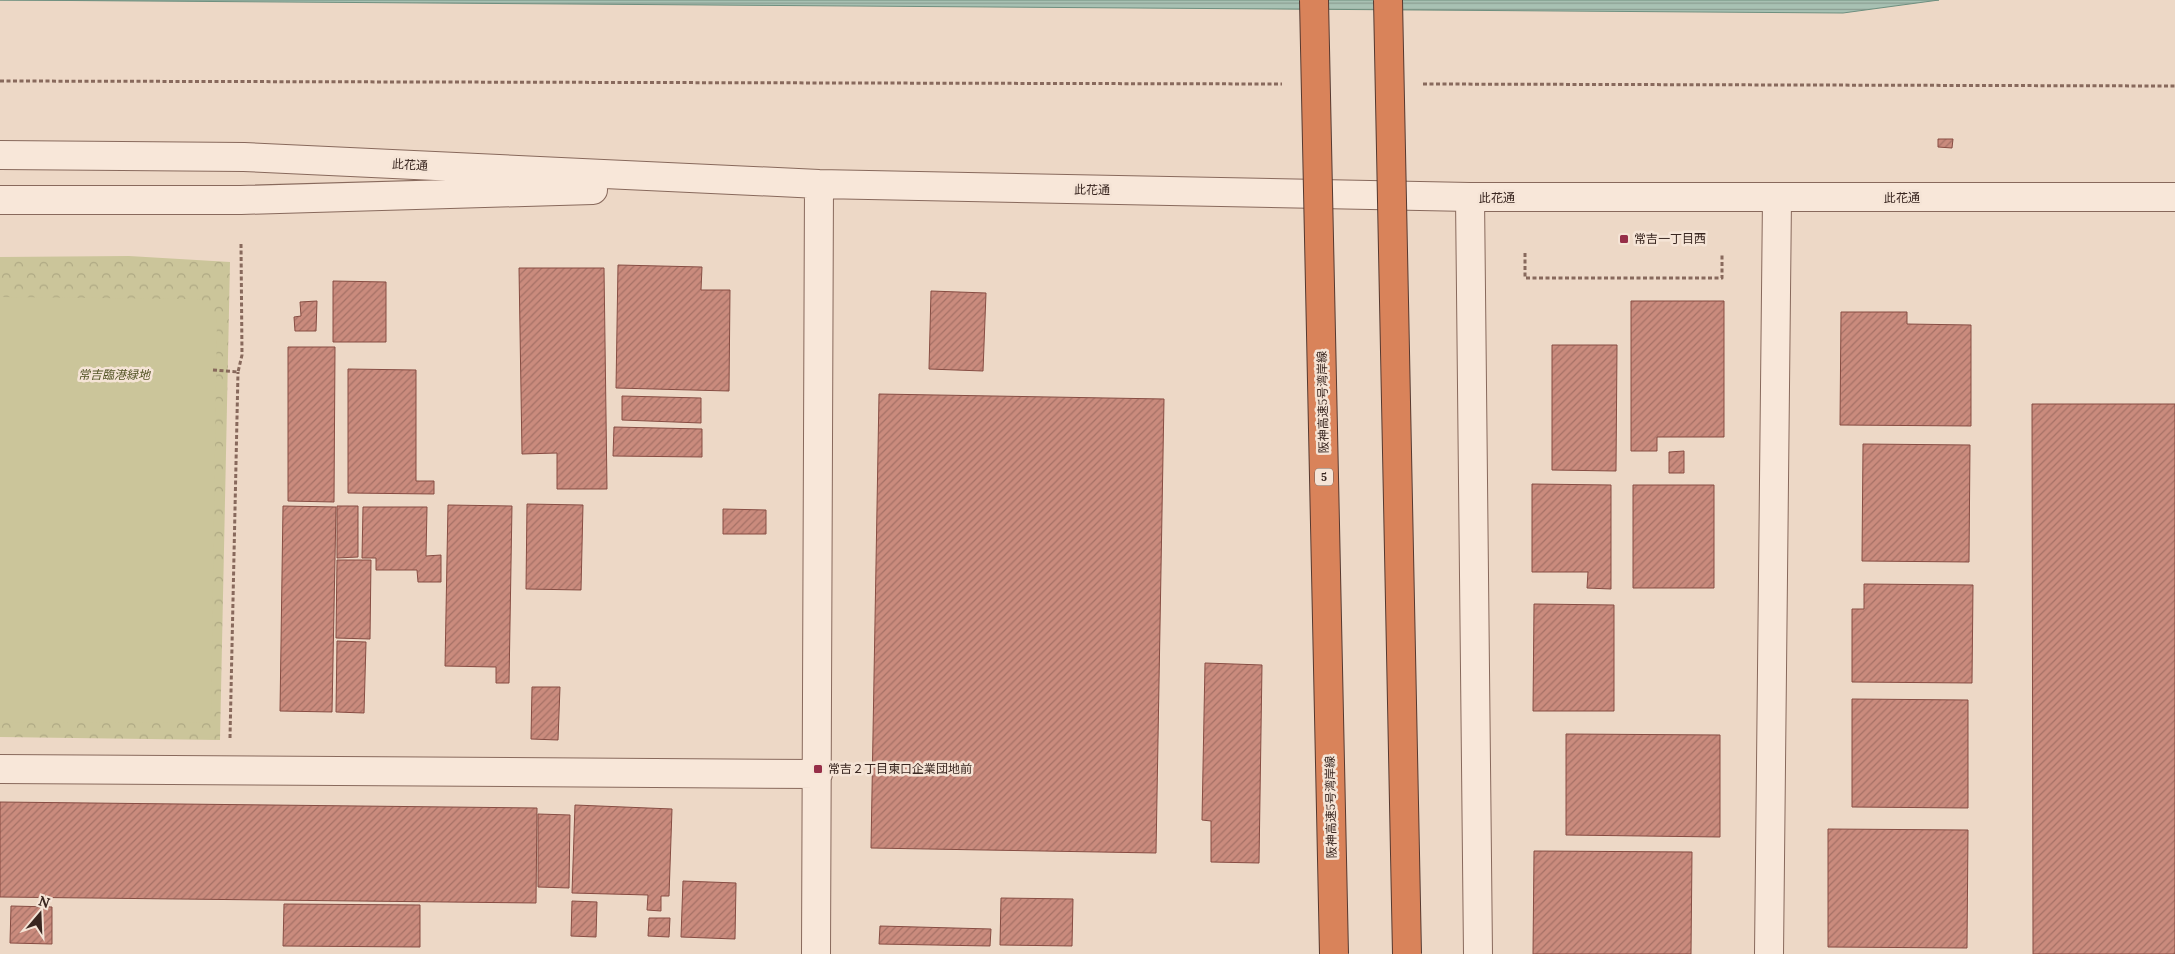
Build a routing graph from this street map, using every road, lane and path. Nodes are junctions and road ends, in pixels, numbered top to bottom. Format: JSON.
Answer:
{"nodes":[{"id":1,"x":1314,"y":0,"type":"edge"},
{"id":2,"x":1388,"y":0,"type":"edge"},
{"id":3,"x":0,"y":81,"type":"edge"},
{"id":4,"x":1287,"y":84,"type":"dead end"},
{"id":5,"x":1417,"y":84,"type":"dead end"},
{"id":6,"x":2175,"y":86,"type":"edge"},
{"id":7,"x":0,"y":155,"type":"edge"},
{"id":8,"x":819,"y":184,"type":"junction"},
{"id":9,"x":1470,"y":197,"type":"junction"},
{"id":10,"x":2175,"y":197,"type":"edge"},
{"id":11,"x":1777,"y":198,"type":"junction"},
{"id":12,"x":0,"y":200,"type":"edge"},
{"id":13,"x":241,"y":244,"type":"dead end"},
{"id":14,"x":1525,"y":253,"type":"dead end"},
{"id":15,"x":1722,"y":253,"type":"dead end"},
{"id":16,"x":213,"y":370,"type":"dead end"},
{"id":17,"x":238,"y":372,"type":"junction"},
{"id":18,"x":0,"y":769,"type":"edge"},
{"id":19,"x":230,"y":770,"type":"junction"},
{"id":20,"x":818,"y":774,"type":"junction"},
{"id":21,"x":816,"y":954,"type":"edge"},
{"id":22,"x":1334,"y":954,"type":"edge"},
{"id":23,"x":1407,"y":954,"type":"edge"},
{"id":24,"x":1478,"y":954,"type":"edge"},
{"id":25,"x":1769,"y":954,"type":"edge"}],
"edges":[{"from":1,"to":22,"type":"highway","name":"阪神高速5号湾岸線","number":"5","bridge":true},
{"from":2,"to":23,"type":"highway","bridge":true},
{"from":3,"to":4,"type":"path"},
{"from":5,"to":6,"type":"path"},
{"from":7,"to":8,"type":"street","name":"此花通"},
{"from":8,"to":9,"type":"street","name":"此花通"},
{"from":8,"to":12,"type":"street","name":"此花通"},
{"from":8,"to":20,"type":"street"},
{"from":9,"to":11,"type":"street","name":"此花通"},
{"from":9,"to":24,"type":"street"},
{"from":10,"to":11,"type":"street","name":"此花通"},
{"from":11,"to":25,"type":"street"},
{"from":13,"to":17,"type":"path"},
{"from":14,"to":15,"type":"path"},
{"from":16,"to":17,"type":"path"},
{"from":17,"to":19,"type":"path"},
{"from":18,"to":19,"type":"street"},
{"from":19,"to":20,"type":"street"},
{"from":20,"to":21,"type":"street"}]}
